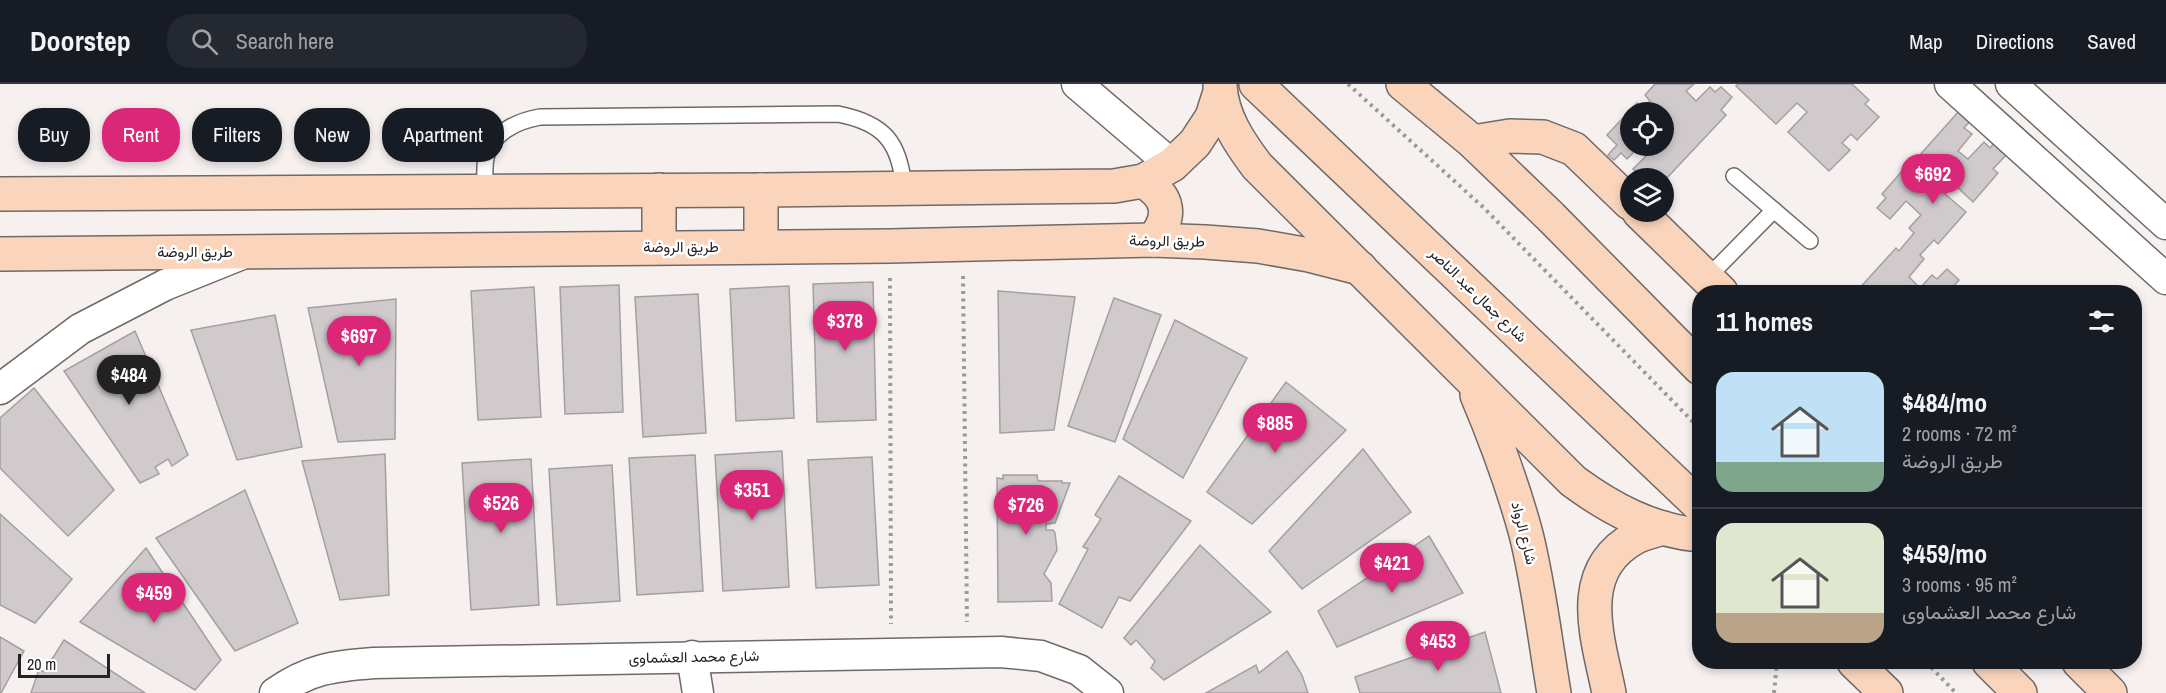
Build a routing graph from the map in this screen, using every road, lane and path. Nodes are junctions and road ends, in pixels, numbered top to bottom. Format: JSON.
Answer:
{"nodes":[{"id":1,"x":1077,"y":84,"type":"edge"},
{"id":2,"x":1256,"y":84,"type":"edge"},
{"id":3,"x":1348,"y":84,"type":"edge"},
{"id":4,"x":1403,"y":84,"type":"edge"},
{"id":5,"x":1950,"y":84,"type":"edge"},
{"id":6,"x":2011,"y":84,"type":"edge"},
{"id":7,"x":1220,"y":88,"type":"edge"},
{"id":8,"x":1473,"y":142,"type":"junction"},
{"id":9,"x":1172,"y":165,"type":"junction"},
{"id":10,"x":1734,"y":176,"type":"dead end"},
{"id":11,"x":1143,"y":181,"type":"junction"},
{"id":12,"x":904,"y":189,"type":"junction"},
{"id":13,"x":659,"y":190,"type":"junction"},
{"id":14,"x":761,"y":190,"type":"junction"},
{"id":15,"x":485,"y":192,"type":"junction"},
{"id":16,"x":1620,"y":193,"type":"edge"},
{"id":17,"x":0,"y":194,"type":"edge"},
{"id":18,"x":1774,"y":210,"type":"junction"},
{"id":19,"x":1649,"y":222,"type":"edge"},
{"id":20,"x":2166,"y":224,"type":"edge"},
{"id":21,"x":1153,"y":240,"type":"junction"},
{"id":22,"x":1810,"y":241,"type":"dead end"},
{"id":23,"x":963,"y":244,"type":"junction"},
{"id":24,"x":761,"y":246,"type":"junction"},
{"id":25,"x":890,"y":246,"type":"junction"},
{"id":26,"x":659,"y":247,"type":"junction"},
{"id":27,"x":249,"y":252,"type":"junction"},
{"id":28,"x":0,"y":254,"type":"edge"},
{"id":29,"x":1360,"y":268,"type":"junction"},
{"id":30,"x":2166,"y":279,"type":"edge"},
{"id":31,"x":1714,"y":285,"type":"edge"},
{"id":32,"x":1692,"y":360,"type":"edge"},
{"id":33,"x":1470,"y":380,"type":"junction"},
{"id":34,"x":0,"y":389,"type":"edge"},
{"id":35,"x":1692,"y":421,"type":"edge"},
{"id":36,"x":1692,"y":499,"type":"edge"},
{"id":37,"x":1662,"y":528,"type":"junction"},
{"id":38,"x":1692,"y":534,"type":"edge"},
{"id":39,"x":1596,"y":630,"type":"junction"},
{"id":40,"x":1545,"y":644,"type":"junction"},
{"id":41,"x":968,"y":653,"type":"junction"},
{"id":42,"x":891,"y":655,"type":"junction"},
{"id":43,"x":692,"y":656,"type":"junction"},
{"id":44,"x":1776,"y":669,"type":"edge"},
{"id":45,"x":1861,"y":669,"type":"edge"},
{"id":46,"x":1933,"y":669,"type":"edge"},
{"id":47,"x":1996,"y":669,"type":"edge"},
{"id":48,"x":2086,"y":669,"type":"edge"},
{"id":49,"x":275,"y":693,"type":"edge"},
{"id":50,"x":698,"y":693,"type":"edge"},
{"id":51,"x":1108,"y":693,"type":"edge"},
{"id":52,"x":1554,"y":693,"type":"edge"},
{"id":53,"x":1609,"y":693,"type":"edge"},
{"id":54,"x":1774,"y":693,"type":"edge"},
{"id":55,"x":1886,"y":693,"type":"edge"},
{"id":56,"x":1956,"y":693,"type":"edge"},
{"id":57,"x":2020,"y":693,"type":"edge"},
{"id":58,"x":2110,"y":693,"type":"edge"}],
"edges":[{"from":1,"to":9,"type":"street"},
{"from":2,"to":36,"type":"street","name":"شارع جمال عبد الناصر"},
{"from":3,"to":35,"type":"path"},
{"from":4,"to":8,"type":"street"},
{"from":5,"to":30,"type":"street"},
{"from":6,"to":20,"type":"street"},
{"from":7,"to":9,"type":"street"},
{"from":7,"to":29,"type":"street"},
{"from":8,"to":16,"type":"street"},
{"from":8,"to":32,"type":"street"},
{"from":9,"to":11,"type":"street"},
{"from":10,"to":18,"type":"lane"},
{"from":11,"to":12,"type":"street"},
{"from":11,"to":21,"type":"street"},
{"from":12,"to":14,"type":"street"},
{"from":12,"to":15,"type":"lane"},
{"from":13,"to":14,"type":"street"},
{"from":13,"to":15,"type":"street"},
{"from":13,"to":26,"type":"street"},
{"from":14,"to":24,"type":"street"},
{"from":15,"to":17,"type":"street"},
{"from":18,"to":22,"type":"lane"},
{"from":18,"to":31,"type":"lane"},
{"from":19,"to":31,"type":"street"},
{"from":21,"to":23,"type":"street","name":"طريق الروضة"},
{"from":21,"to":29,"type":"street","name":"طريق الروضة"},
{"from":23,"to":25,"type":"street","name":"طريق الروضة"},
{"from":23,"to":41,"type":"path"},
{"from":24,"to":25,"type":"street","name":"طريق الروضة"},
{"from":24,"to":26,"type":"street","name":"طريق الروضة"},
{"from":25,"to":42,"type":"path"},
{"from":26,"to":27,"type":"street","name":"طريق الروضة"},
{"from":27,"to":28,"type":"street","name":"طريق الروضة"},
{"from":27,"to":34,"type":"street"},
{"from":29,"to":33,"type":"street"},
{"from":33,"to":37,"type":"street"},
{"from":33,"to":40,"type":"street","name":"شارع الرواد"},
{"from":37,"to":38,"type":"street"},
{"from":37,"to":39,"type":"street"},
{"from":39,"to":40,"type":"street"},
{"from":39,"to":53,"type":"street"},
{"from":40,"to":52,"type":"street","name":"شارع الرواد"},
{"from":41,"to":42,"type":"street","name":"شارع محمد العشماوى"},
{"from":41,"to":51,"type":"street","name":"شارع محمد العشماوى"},
{"from":42,"to":43,"type":"street","name":"شارع محمد العشماوى"},
{"from":43,"to":49,"type":"street","name":"شارع محمد العشماوى"},
{"from":43,"to":50,"type":"street"},
{"from":44,"to":54,"type":"path"},
{"from":45,"to":55,"type":"street"},
{"from":46,"to":56,"type":"path"},
{"from":47,"to":57,"type":"street"},
{"from":48,"to":58,"type":"street"}]}
